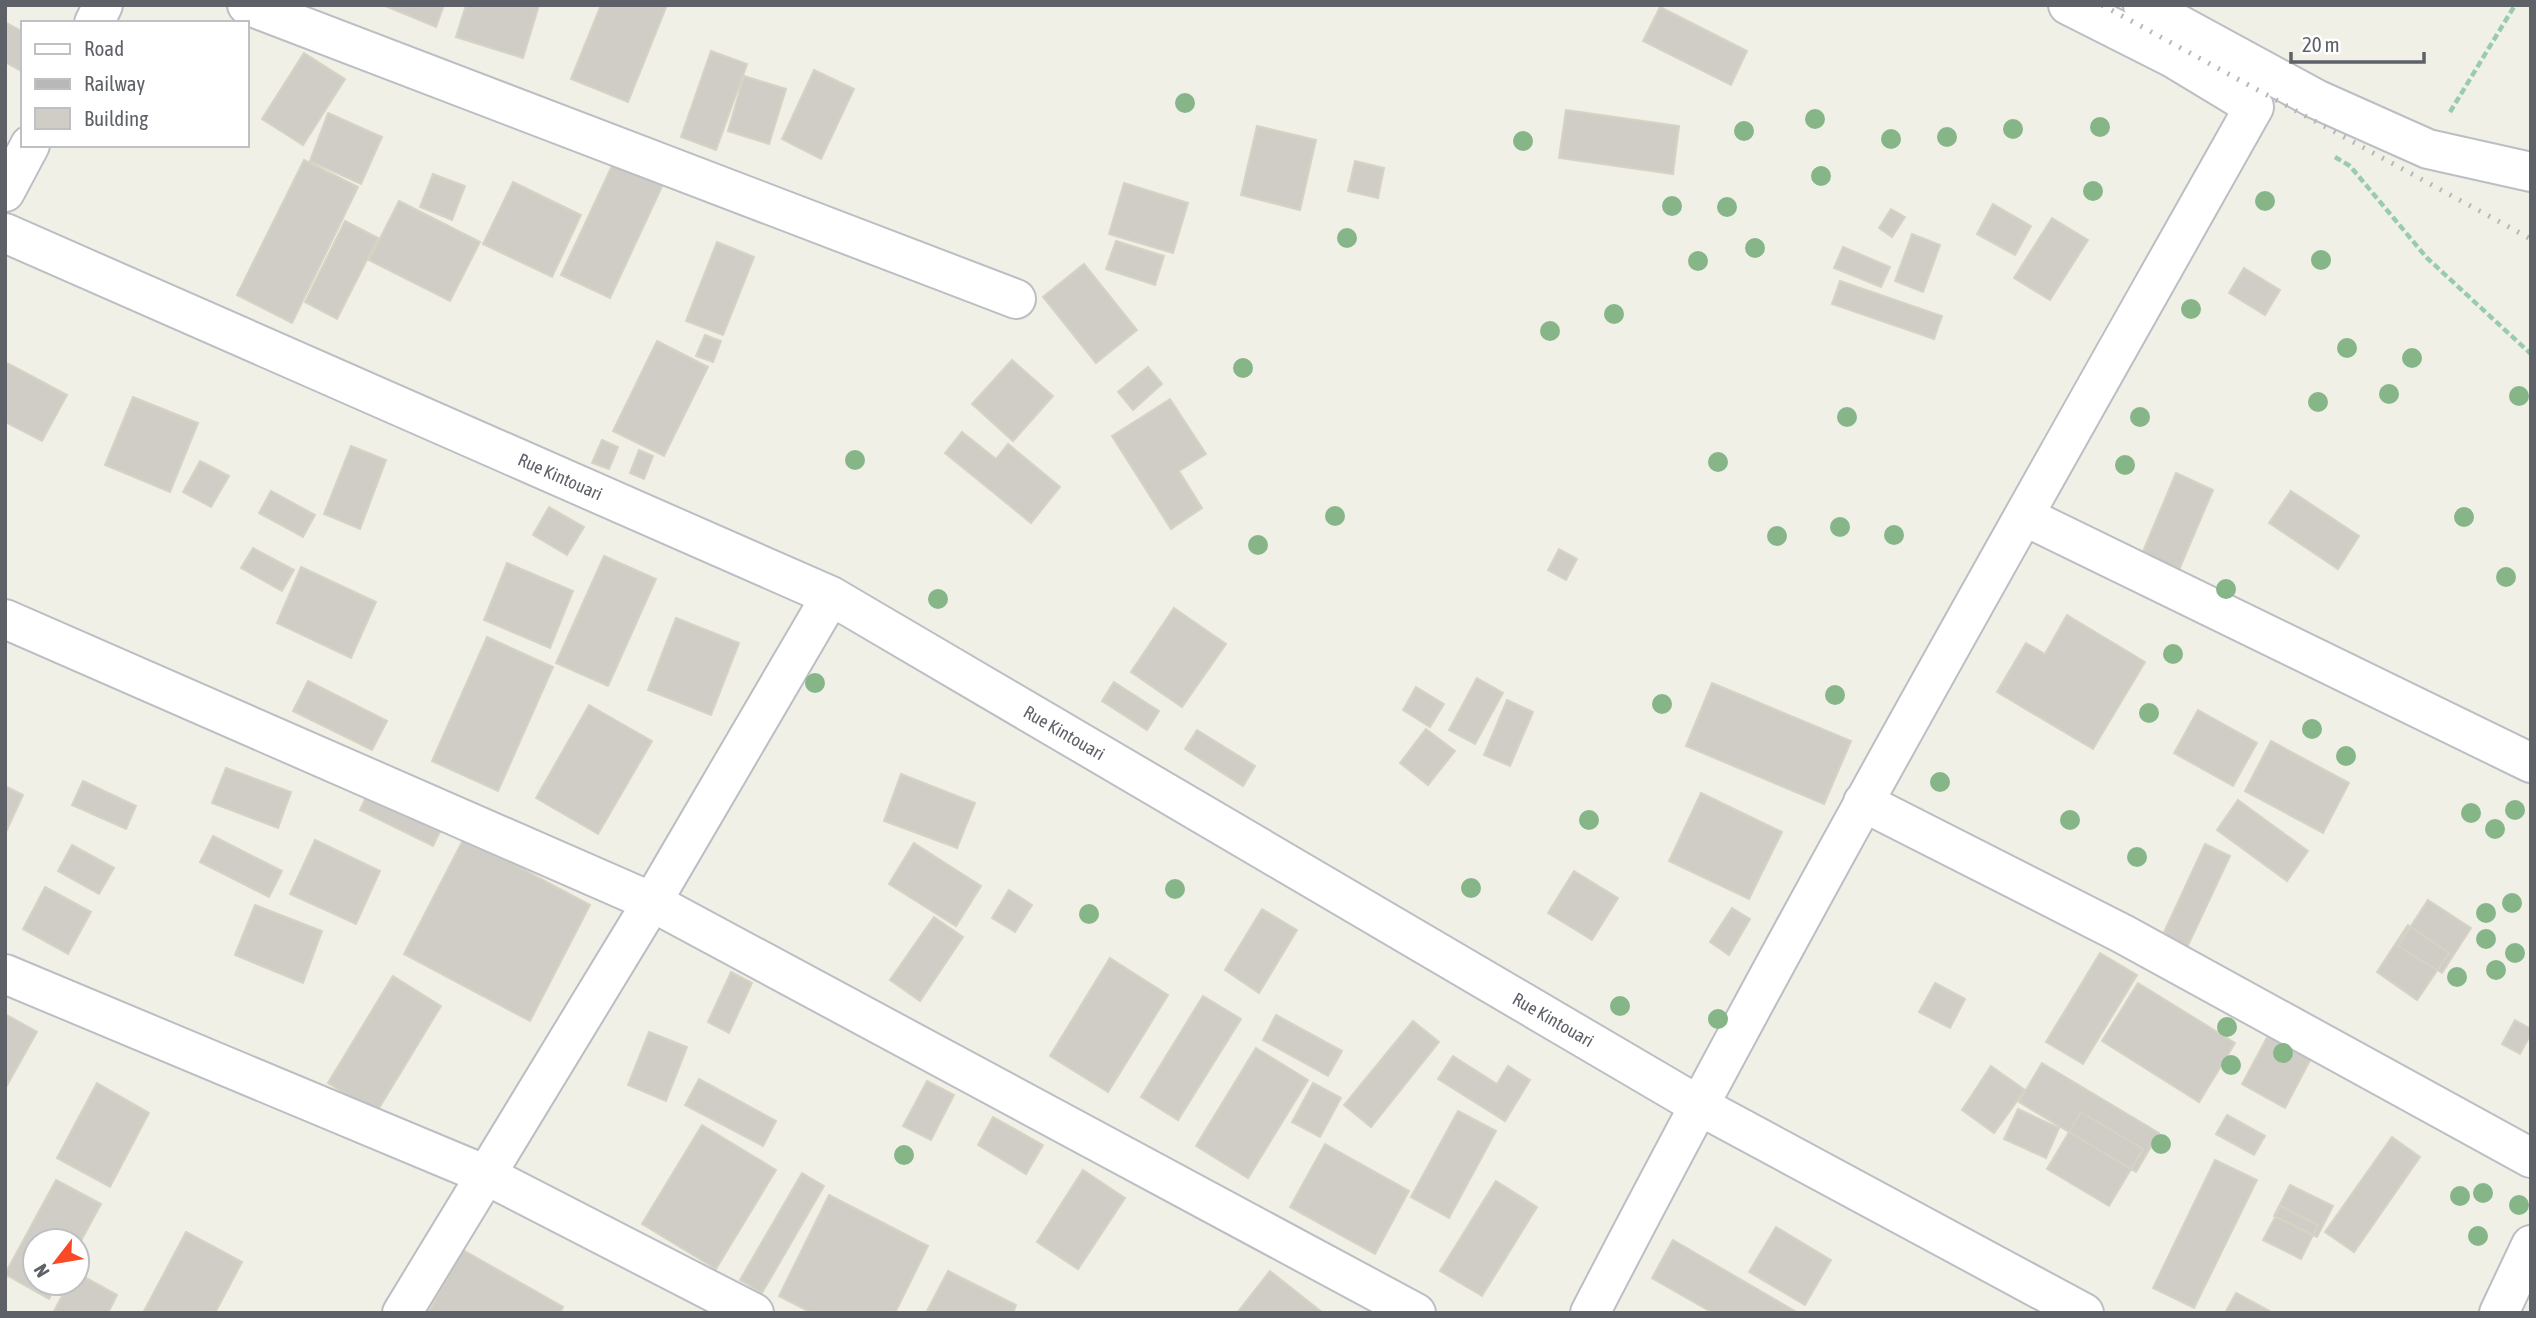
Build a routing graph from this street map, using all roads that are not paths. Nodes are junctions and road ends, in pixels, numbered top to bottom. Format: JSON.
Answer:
{"nodes":[{"id":1,"x":103,"y":5,"type":"edge"},
{"id":2,"x":247,"y":5,"type":"edge"},
{"id":3,"x":2068,"y":5,"type":"edge"},
{"id":4,"x":2143,"y":5,"type":"edge"},
{"id":5,"x":95,"y":21,"type":"edge"},
{"id":6,"x":29,"y":147,"type":"edge"},
{"id":7,"x":2531,"y":172,"type":"edge"},
{"id":8,"x":5,"y":192,"type":"edge"},
{"id":9,"x":5,"y":233,"type":"edge"},
{"id":10,"x":1016,"y":299,"type":"dead end"},
{"id":11,"x":2024,"y":516,"type":"junction"},
{"id":12,"x":831,"y":596,"type":"junction"},
{"id":13,"x":5,"y":619,"type":"edge"},
{"id":14,"x":2531,"y":763,"type":"edge"},
{"id":15,"x":1863,"y":802,"type":"junction"},
{"id":16,"x":652,"y":902,"type":"junction"},
{"id":17,"x":5,"y":974,"type":"edge"},
{"id":18,"x":1698,"y":1105,"type":"junction"},
{"id":19,"x":2531,"y":1158,"type":"edge"},
{"id":20,"x":486,"y":1175,"type":"junction"},
{"id":21,"x":2531,"y":1245,"type":"edge"},
{"id":22,"x":402,"y":1313,"type":"edge"},
{"id":23,"x":754,"y":1313,"type":"edge"},
{"id":24,"x":1416,"y":1313,"type":"edge"},
{"id":25,"x":1590,"y":1313,"type":"edge"},
{"id":26,"x":2084,"y":1313,"type":"edge"},
{"id":27,"x":2499,"y":1313,"type":"edge"}],
"edges":[{"from":1,"to":5,"type":"street"},
{"from":2,"to":10,"type":"street"},
{"from":3,"to":11,"type":"street"},
{"from":4,"to":7,"type":"street"},
{"from":6,"to":8,"type":"street"},
{"from":9,"to":12,"type":"street","name":"Rue Kintouari"},
{"from":11,"to":14,"type":"street"},
{"from":11,"to":15,"type":"street"},
{"from":12,"to":16,"type":"street"},
{"from":12,"to":18,"type":"street","name":"Rue Kintouari"},
{"from":13,"to":16,"type":"street"},
{"from":15,"to":18,"type":"street"},
{"from":15,"to":19,"type":"street"},
{"from":16,"to":20,"type":"street"},
{"from":16,"to":24,"type":"street"},
{"from":17,"to":20,"type":"street"},
{"from":18,"to":25,"type":"street"},
{"from":18,"to":26,"type":"street","name":"Rue Kintouari"},
{"from":20,"to":22,"type":"street"},
{"from":20,"to":23,"type":"street"},
{"from":21,"to":27,"type":"street"}]}
